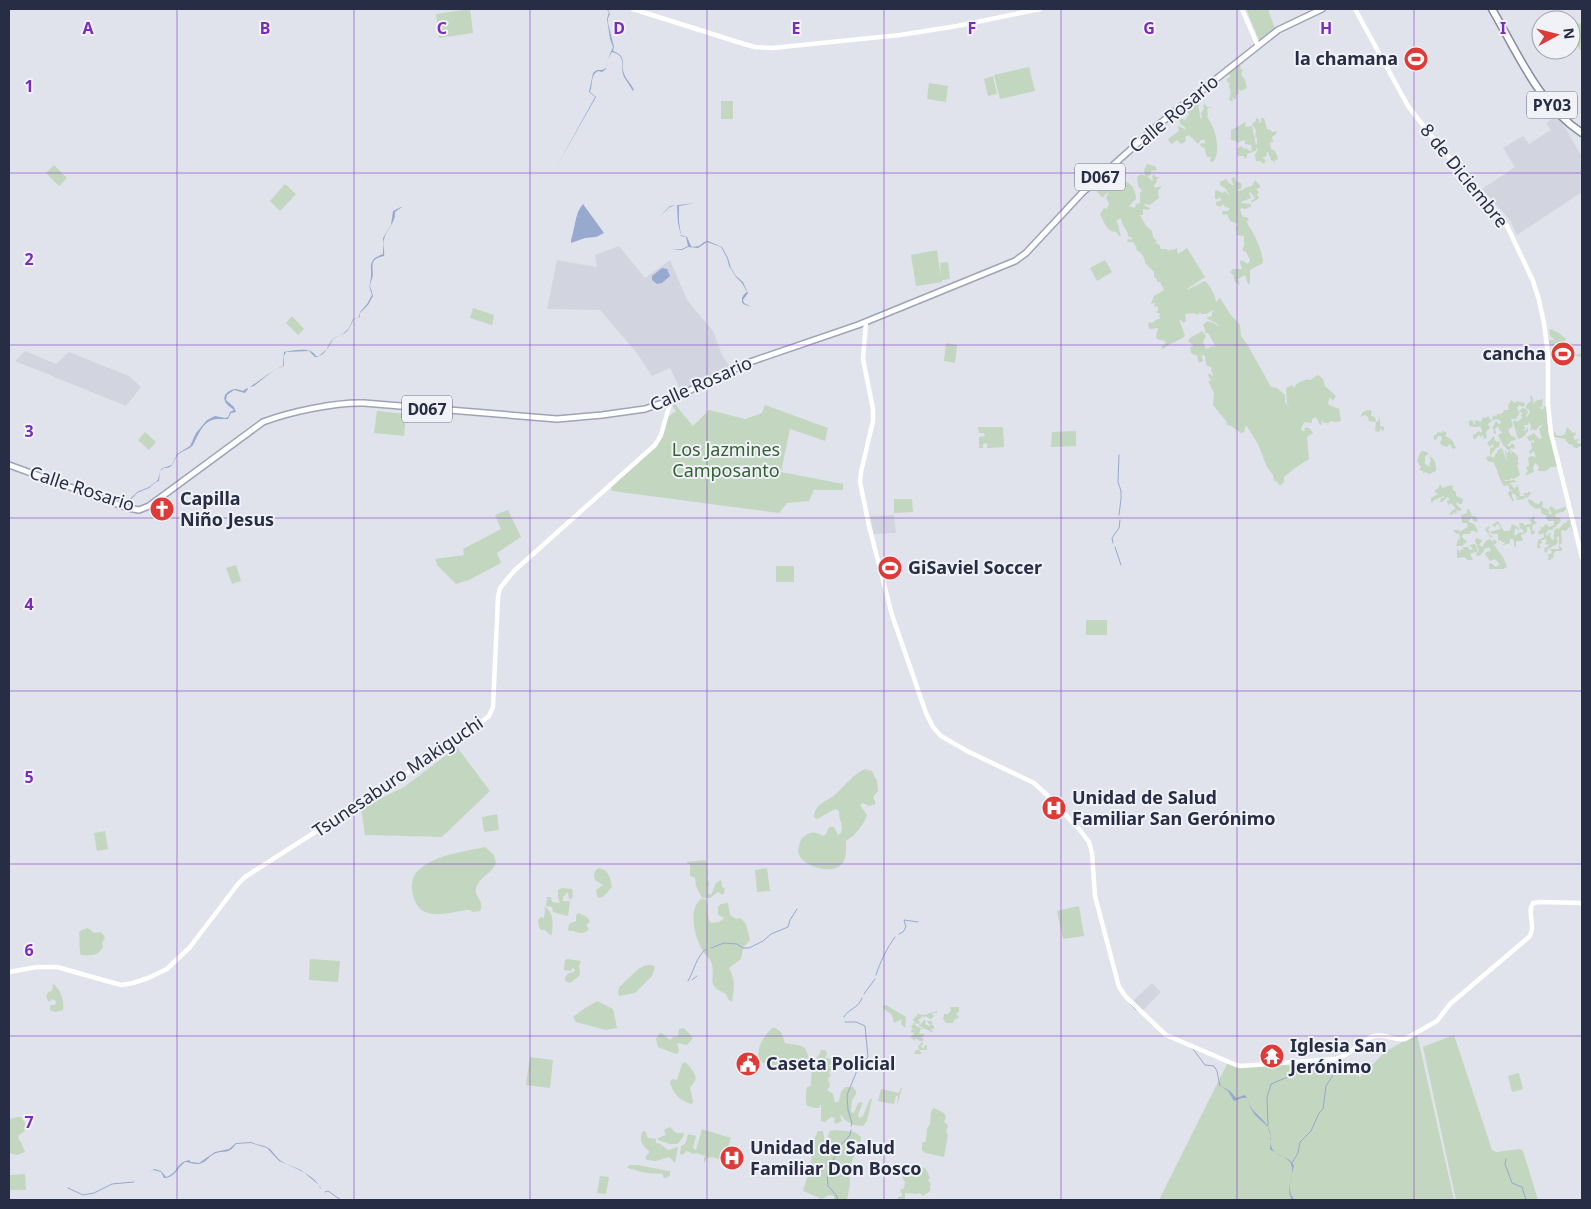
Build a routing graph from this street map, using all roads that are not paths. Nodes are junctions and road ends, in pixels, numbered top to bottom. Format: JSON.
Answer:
{"nodes":[{"id":1,"x":633,"y":9,"type":"edge"},
{"id":2,"x":1040,"y":9,"type":"edge"},
{"id":3,"x":1242,"y":9,"type":"edge"},
{"id":4,"x":1322,"y":9,"type":"edge"},
{"id":5,"x":1355,"y":9,"type":"edge"},
{"id":6,"x":1492,"y":9,"type":"edge"},
{"id":7,"x":1258,"y":46,"type":"junction"},
{"id":8,"x":1582,"y":133,"type":"edge"},
{"id":9,"x":866,"y":322,"type":"junction"},
{"id":10,"x":671,"y":400,"type":"junction"},
{"id":11,"x":9,"y":465,"type":"edge"},
{"id":12,"x":1582,"y":558,"type":"edge"},
{"id":13,"x":1582,"y":903,"type":"edge"},
{"id":14,"x":9,"y":972,"type":"edge"}],
"edges":[{"from":1,"to":2,"type":"street"},
{"from":3,"to":7,"type":"street"},
{"from":4,"to":7,"type":"main road","name":"Calle Rosario","number":"D067"},
{"from":5,"to":12,"type":"street","name":"8 de Diciembre"},
{"from":6,"to":8,"type":"highway","number":"PY03"},
{"from":7,"to":9,"type":"main road","name":"Calle Rosario","number":"D067"},
{"from":9,"to":10,"type":"main road","name":"Calle Rosario","number":"D067"},
{"from":9,"to":13,"type":"street"},
{"from":10,"to":11,"type":"main road","name":"Calle Rosario","number":"D067"},
{"from":10,"to":14,"type":"street","name":"Tsunesaburo Makiguchi"}]}
